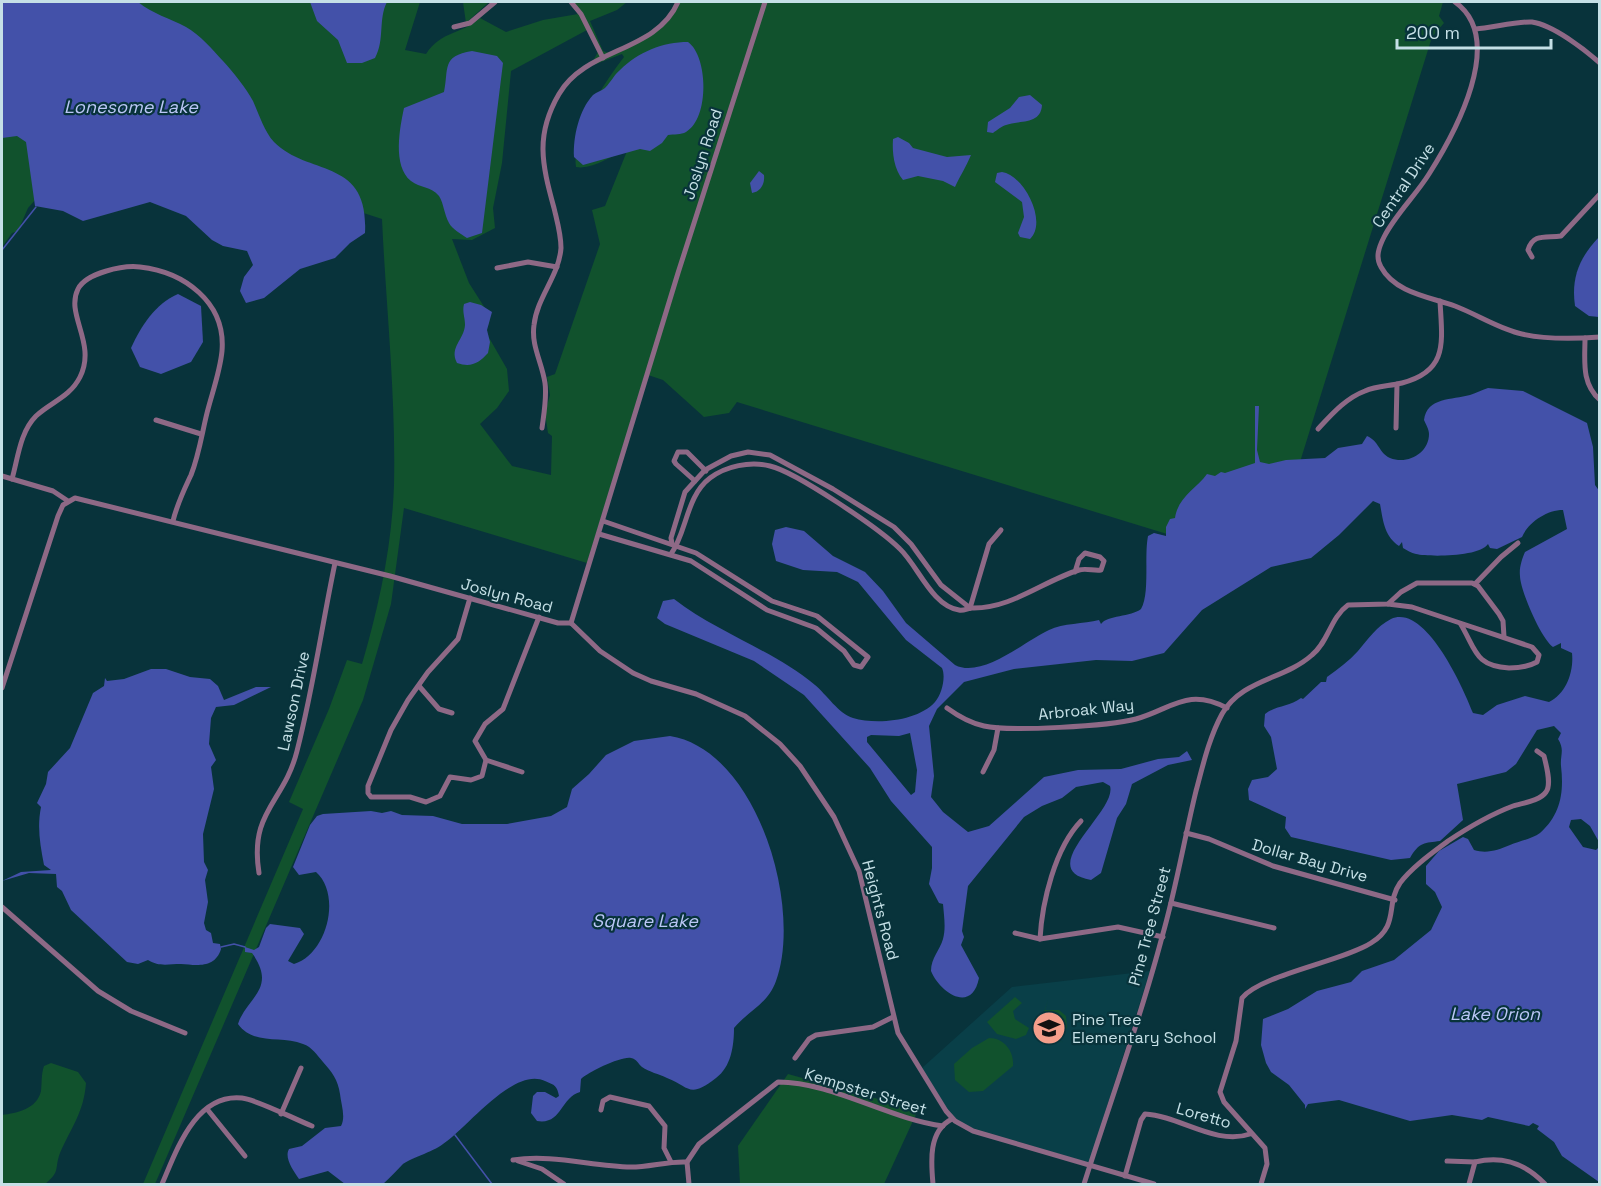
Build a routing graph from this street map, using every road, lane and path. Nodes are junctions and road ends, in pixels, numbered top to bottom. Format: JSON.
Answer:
{"nodes":[{"id":1,"x":495,"y":2,"type":"edge"},
{"id":2,"x":571,"y":2,"type":"edge"},
{"id":3,"x":678,"y":2,"type":"edge"},
{"id":4,"x":765,"y":2,"type":"edge"},
{"id":5,"x":1455,"y":2,"type":"edge"},
{"id":6,"x":454,"y":27,"type":"dead end"},
{"id":7,"x":1476,"y":29,"type":"junction"},
{"id":8,"x":603,"y":58,"type":"junction"},
{"id":9,"x":1599,"y":63,"type":"edge"},
{"id":10,"x":1599,"y":194,"type":"edge"},
{"id":11,"x":1532,"y":257,"type":"dead end"},
{"id":12,"x":557,"y":267,"type":"junction"},
{"id":13,"x":497,"y":268,"type":"dead end"},
{"id":14,"x":1440,"y":301,"type":"junction"},
{"id":15,"x":1599,"y":337,"type":"edge"},
{"id":16,"x":1585,"y":338,"type":"junction"},
{"id":17,"x":1396,"y":384,"type":"junction"},
{"id":18,"x":1599,"y":400,"type":"edge"},
{"id":19,"x":156,"y":420,"type":"dead end"},
{"id":20,"x":542,"y":428,"type":"dead end"},
{"id":21,"x":1396,"y":428,"type":"dead end"},
{"id":22,"x":1318,"y":429,"type":"dead end"},
{"id":23,"x":201,"y":434,"type":"junction"},
{"id":24,"x":705,"y":470,"type":"junction"},
{"id":25,"x":2,"y":476,"type":"edge"},
{"id":26,"x":711,"y":477,"type":"junction"},
{"id":27,"x":12,"y":479,"type":"junction"},
{"id":28,"x":694,"y":480,"type":"junction"},
{"id":29,"x":701,"y":486,"type":"junction"},
{"id":30,"x":68,"y":501,"type":"junction"},
{"id":31,"x":173,"y":521,"type":"junction"},
{"id":32,"x":603,"y":521,"type":"junction"},
{"id":33,"x":1001,"y":530,"type":"dead end"},
{"id":34,"x":599,"y":534,"type":"junction"},
{"id":35,"x":1518,"y":543,"type":"dead end"},
{"id":36,"x":675,"y":544,"type":"junction"},
{"id":37,"x":671,"y":554,"type":"junction"},
{"id":38,"x":335,"y":563,"type":"junction"},
{"id":39,"x":1075,"y":572,"type":"junction"},
{"id":40,"x":1475,"y":584,"type":"junction"},
{"id":41,"x":470,"y":598,"type":"junction"},
{"id":42,"x":1388,"y":604,"type":"junction"},
{"id":43,"x":970,"y":608,"type":"junction"},
{"id":44,"x":538,"y":617,"type":"junction"},
{"id":45,"x":571,"y":623,"type":"junction"},
{"id":46,"x":1460,"y":623,"type":"junction"},
{"id":47,"x":1504,"y":637,"type":"junction"},
{"id":48,"x":851,"y":644,"type":"junction"},
{"id":49,"x":844,"y":651,"type":"junction"},
{"id":50,"x":419,"y":686,"type":"junction"},
{"id":51,"x":2,"y":688,"type":"edge"},
{"id":52,"x":947,"y":708,"type":"dead end"},
{"id":53,"x":1227,"y":708,"type":"junction"},
{"id":54,"x":452,"y":713,"type":"dead end"},
{"id":55,"x":998,"y":728,"type":"junction"},
{"id":56,"x":1537,"y":751,"type":"dead end"},
{"id":57,"x":486,"y":760,"type":"junction"},
{"id":58,"x":522,"y":772,"type":"dead end"},
{"id":59,"x":983,"y":772,"type":"dead end"},
{"id":60,"x":1081,"y":821,"type":"dead end"},
{"id":61,"x":1186,"y":832,"type":"junction"},
{"id":62,"x":259,"y":873,"type":"dead end"},
{"id":63,"x":1395,"y":900,"type":"junction"},
{"id":64,"x":1171,"y":903,"type":"junction"},
{"id":65,"x":2,"y":907,"type":"edge"},
{"id":66,"x":1274,"y":928,"type":"dead end"},
{"id":67,"x":1015,"y":933,"type":"dead end"},
{"id":68,"x":1163,"y":937,"type":"junction"},
{"id":69,"x":1040,"y":939,"type":"junction"},
{"id":70,"x":893,"y":1017,"type":"junction"},
{"id":71,"x":185,"y":1033,"type":"dead end"},
{"id":72,"x":795,"y":1058,"type":"dead end"},
{"id":73,"x":301,"y":1068,"type":"dead end"},
{"id":74,"x":207,"y":1109,"type":"junction"},
{"id":75,"x":601,"y":1110,"type":"dead end"},
{"id":76,"x":281,"y":1114,"type":"junction"},
{"id":77,"x":952,"y":1119,"type":"junction"},
{"id":78,"x":312,"y":1126,"type":"dead end"},
{"id":79,"x":942,"y":1126,"type":"junction"},
{"id":80,"x":1250,"y":1134,"type":"junction"},
{"id":81,"x":245,"y":1156,"type":"dead end"},
{"id":82,"x":1447,"y":1161,"type":"dead end"},
{"id":83,"x":671,"y":1162,"type":"junction"},
{"id":84,"x":687,"y":1162,"type":"junction"},
{"id":85,"x":1474,"y":1162,"type":"junction"},
{"id":86,"x":1090,"y":1166,"type":"junction"},
{"id":87,"x":1125,"y":1176,"type":"junction"},
{"id":88,"x":162,"y":1185,"type":"edge"},
{"id":89,"x":564,"y":1185,"type":"edge"},
{"id":90,"x":689,"y":1185,"type":"edge"},
{"id":91,"x":933,"y":1185,"type":"edge"},
{"id":92,"x":1084,"y":1185,"type":"edge"},
{"id":93,"x":1154,"y":1185,"type":"edge"},
{"id":94,"x":1261,"y":1185,"type":"edge"},
{"id":95,"x":1469,"y":1185,"type":"edge"},
{"id":96,"x":1545,"y":1185,"type":"edge"}],
"edges":[{"from":1,"to":6,"type":"street"},
{"from":2,"to":8,"type":"street"},
{"from":3,"to":8,"type":"street"},
{"from":4,"to":32,"type":"street","name":"Joslyn Road"},
{"from":5,"to":7,"type":"street"},
{"from":7,"to":9,"type":"street"},
{"from":7,"to":14,"type":"street","name":"Central Drive"},
{"from":8,"to":12,"type":"street"},
{"from":10,"to":11,"type":"street"},
{"from":12,"to":13,"type":"street"},
{"from":12,"to":20,"type":"street"},
{"from":14,"to":16,"type":"street","name":"Central Drive"},
{"from":14,"to":17,"type":"street"},
{"from":15,"to":16,"type":"street","name":"Central Drive"},
{"from":16,"to":18,"type":"street"},
{"from":17,"to":21,"type":"street"},
{"from":17,"to":22,"type":"street"},
{"from":19,"to":23,"type":"street"},
{"from":23,"to":27,"type":"street"},
{"from":23,"to":31,"type":"street"},
{"from":24,"to":26,"type":"street"},
{"from":24,"to":28,"type":"street"},
{"from":24,"to":28,"type":"street"},
{"from":24,"to":43,"type":"street"},
{"from":25,"to":27,"type":"street"},
{"from":26,"to":29,"type":"street"},
{"from":26,"to":43,"type":"street"},
{"from":27,"to":30,"type":"street"},
{"from":28,"to":29,"type":"street"},
{"from":28,"to":36,"type":"street"},
{"from":29,"to":36,"type":"street"},
{"from":30,"to":31,"type":"street","name":"Joslyn Road"},
{"from":30,"to":51,"type":"street"},
{"from":31,"to":38,"type":"street","name":"Joslyn Road"},
{"from":32,"to":34,"type":"street","name":"Joslyn Road"},
{"from":32,"to":36,"type":"street"},
{"from":33,"to":43,"type":"street"},
{"from":34,"to":37,"type":"street"},
{"from":34,"to":45,"type":"street","name":"Joslyn Road"},
{"from":35,"to":40,"type":"street"},
{"from":36,"to":37,"type":"street"},
{"from":36,"to":48,"type":"street"},
{"from":37,"to":49,"type":"street"},
{"from":38,"to":41,"type":"street","name":"Joslyn Road"},
{"from":38,"to":62,"type":"street","name":"Lawson Drive"},
{"from":39,"to":39,"type":"street"},
{"from":39,"to":43,"type":"street"},
{"from":40,"to":42,"type":"street"},
{"from":40,"to":47,"type":"street"},
{"from":41,"to":44,"type":"street","name":"Joslyn Road"},
{"from":41,"to":50,"type":"street"},
{"from":42,"to":46,"type":"street"},
{"from":42,"to":53,"type":"street"},
{"from":44,"to":45,"type":"street","name":"Joslyn Road"},
{"from":44,"to":57,"type":"street"},
{"from":45,"to":70,"type":"street","name":"Heights Road"},
{"from":46,"to":47,"type":"street"},
{"from":46,"to":47,"type":"street"},
{"from":48,"to":49,"type":"street"},
{"from":48,"to":49,"type":"street"},
{"from":50,"to":54,"type":"street"},
{"from":50,"to":57,"type":"street"},
{"from":52,"to":55,"type":"street","name":"Arbroak Way"},
{"from":53,"to":55,"type":"street","name":"Arbroak Way"},
{"from":53,"to":61,"type":"street","name":"Pine Tree Street"},
{"from":55,"to":59,"type":"street"},
{"from":56,"to":63,"type":"street"},
{"from":57,"to":58,"type":"street"},
{"from":60,"to":69,"type":"street"},
{"from":61,"to":63,"type":"street","name":"Dollar Bay Drive"},
{"from":61,"to":64,"type":"street","name":"Pine Tree Street"},
{"from":63,"to":80,"type":"street"},
{"from":64,"to":66,"type":"street"},
{"from":64,"to":68,"type":"street","name":"Pine Tree Street"},
{"from":65,"to":71,"type":"street"},
{"from":67,"to":69,"type":"street"},
{"from":68,"to":69,"type":"street"},
{"from":68,"to":86,"type":"street","name":"Pine Tree Street"},
{"from":70,"to":72,"type":"street"},
{"from":70,"to":77,"type":"street","name":"Heights Road"},
{"from":73,"to":76,"type":"street"},
{"from":74,"to":76,"type":"street"},
{"from":74,"to":81,"type":"street"},
{"from":74,"to":88,"type":"street"},
{"from":75,"to":83,"type":"street"},
{"from":76,"to":78,"type":"street"},
{"from":77,"to":79,"type":"street","name":"Kempster Street"},
{"from":77,"to":86,"type":"street","name":"Heights Road"},
{"from":79,"to":84,"type":"street","name":"Kempster Street"},
{"from":79,"to":91,"type":"street"},
{"from":80,"to":87,"type":"street","name":"Loretto"},
{"from":80,"to":94,"type":"street"},
{"from":82,"to":85,"type":"street"},
{"from":83,"to":84,"type":"street"},
{"from":83,"to":89,"type":"street"},
{"from":84,"to":90,"type":"street"},
{"from":85,"to":95,"type":"street"},
{"from":85,"to":96,"type":"street"},
{"from":86,"to":87,"type":"street","name":"Heights Road"},
{"from":86,"to":92,"type":"street","name":"Pine Tree Street"},
{"from":87,"to":93,"type":"street","name":"Heights Road"}]}
